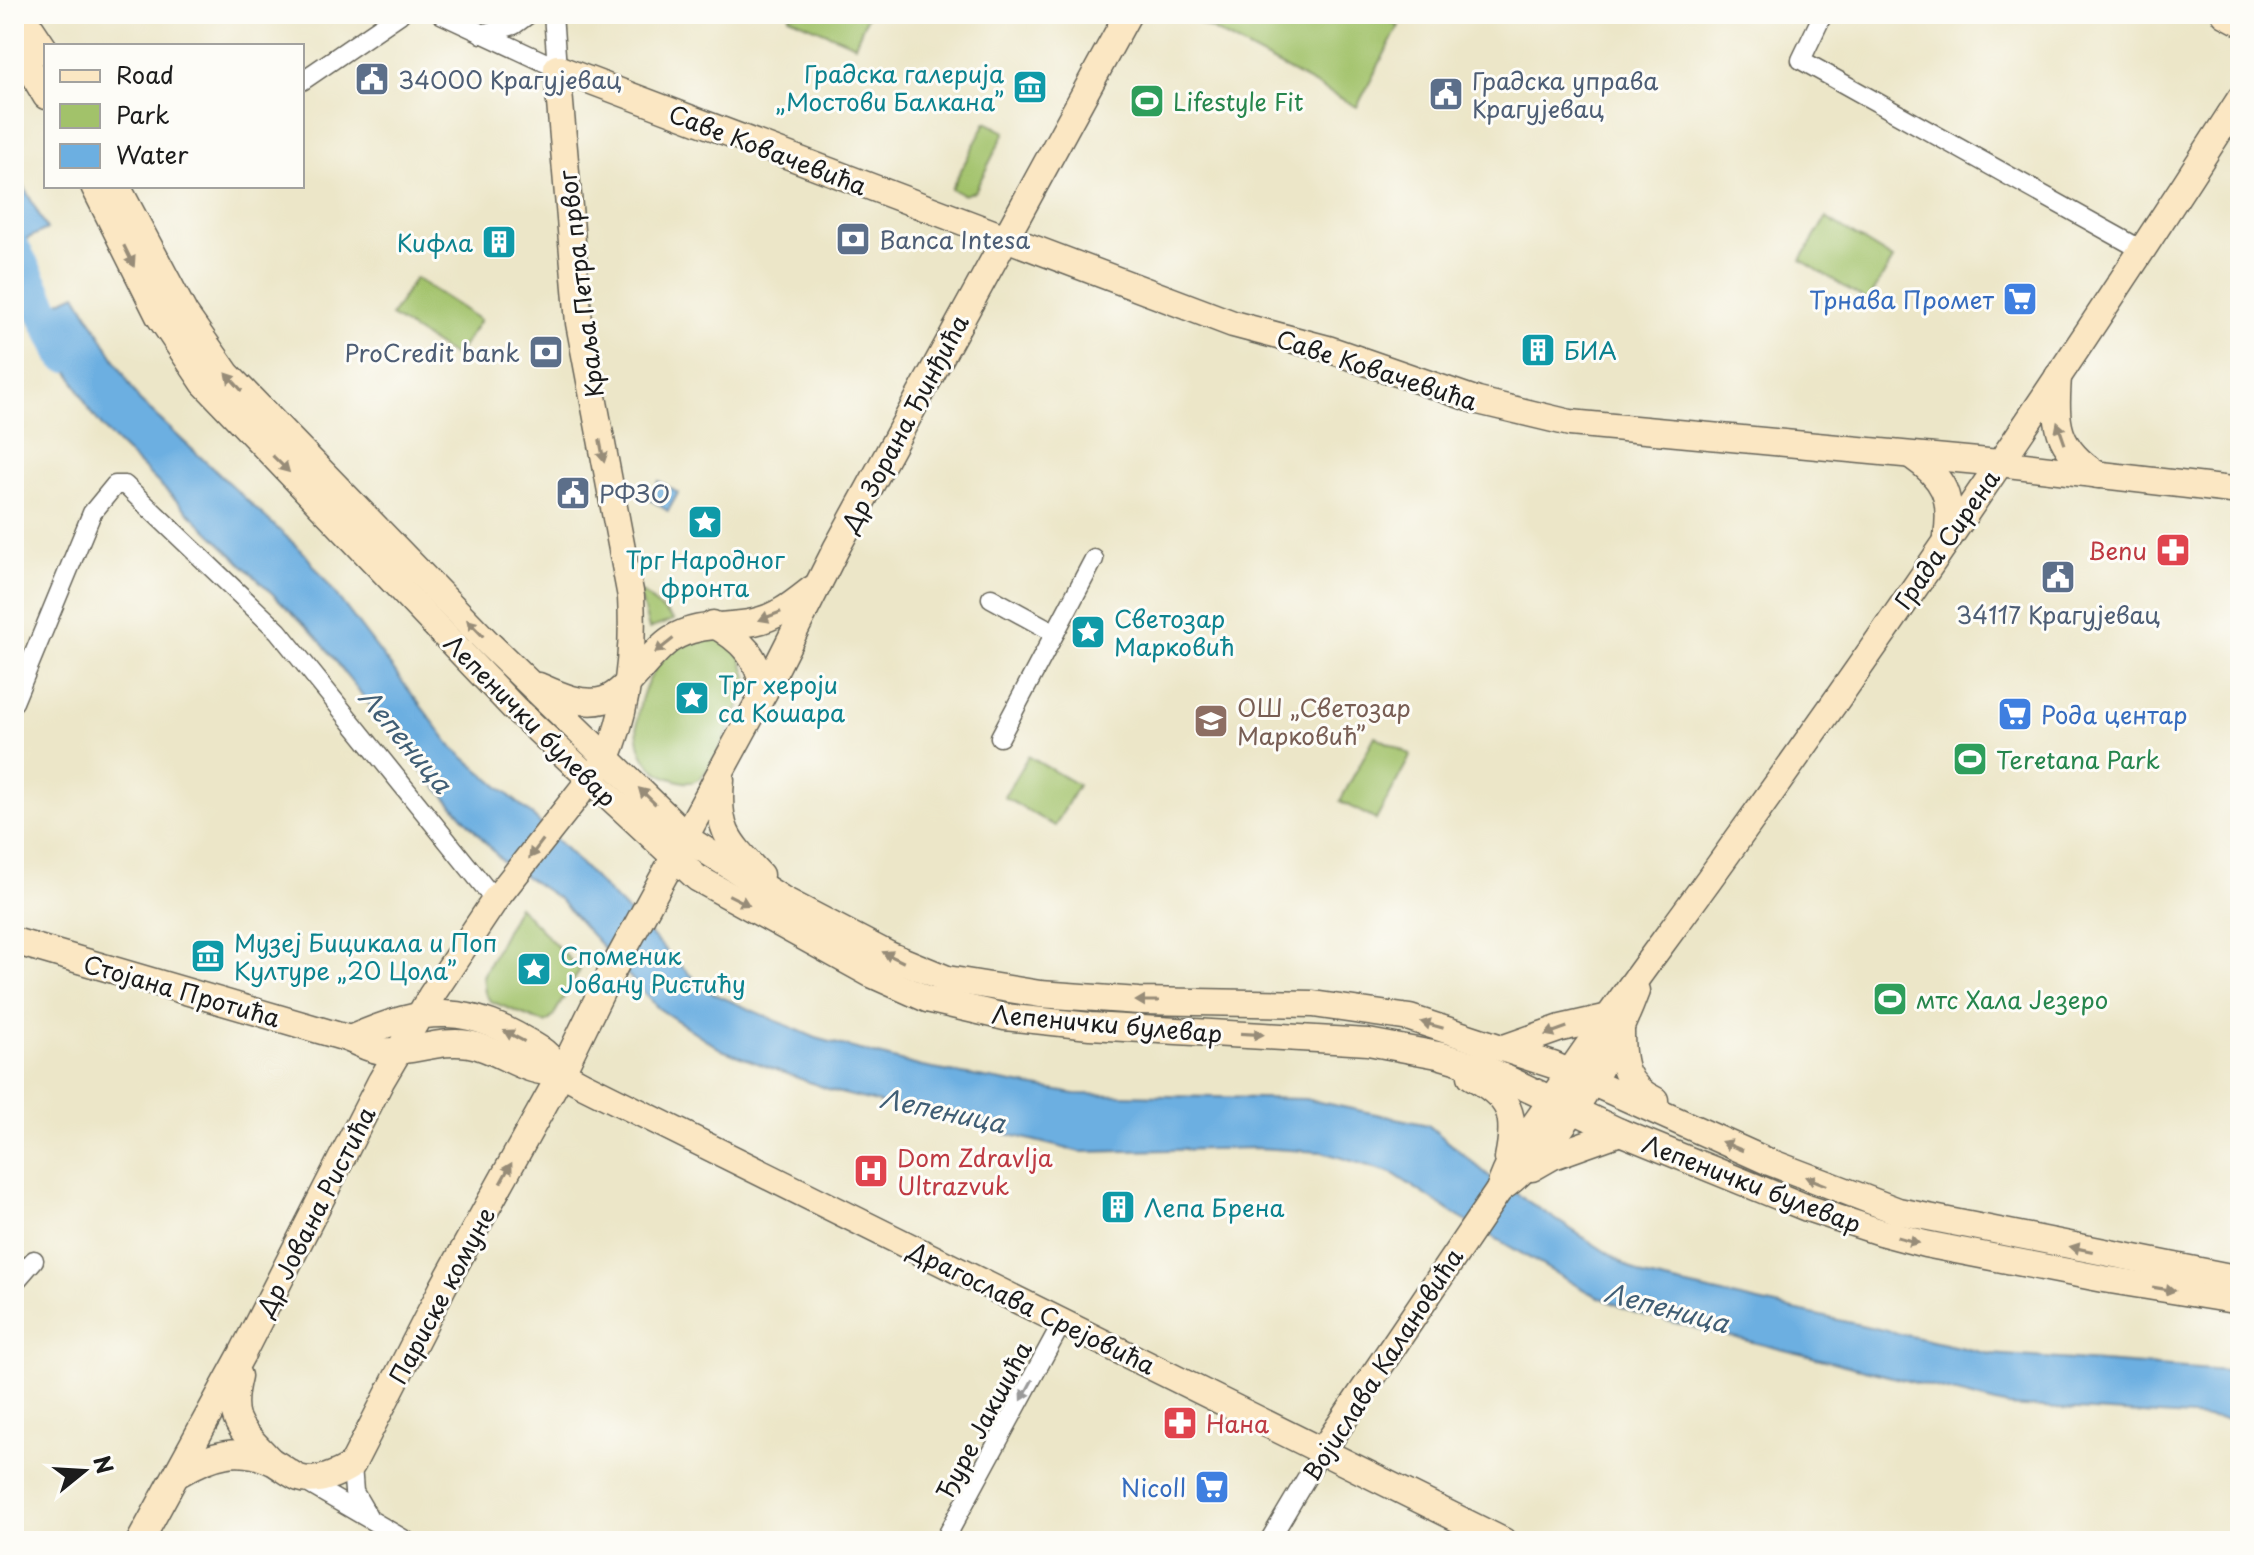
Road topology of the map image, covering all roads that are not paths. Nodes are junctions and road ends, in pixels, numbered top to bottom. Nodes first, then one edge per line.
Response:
1 (16, 14) edge
2 (400, 14) edge
3 (441, 14) edge
4 (529, 14) edge
5 (553, 14) edge
6 (1128, 14) edge
7 (1823, 14) edge
8 (2225, 14) edge
9 (2240, 22) edge
10 (482, 34) junction
11 (14, 42) edge
12 (44, 48) edge
13 (557, 68) junction
14 (304, 80) edge
15 (44, 93) edge
16 (2240, 99) edge
17 (95, 188) edge
18 (118, 188) edge
19 (1004, 239) junction
20 (2142, 250) junction
21 (2058, 375) junction
22 (1912, 456) junction
23 (1999, 463) junction
24 (2098, 475) junction
25 (2240, 491) edge
26 (1946, 540) junction
27 (1094, 559) dead end
28 (818, 584) junction
29 (991, 598) dead end
30 (713, 624) junction
31 (1055, 633) junction
32 (14, 646) edge
33 (33, 654) junction
34 (531, 683) junction
35 (625, 684) junction
36 (764, 692) junction
37 (14, 702) edge
38 (1000, 737) dead end
39 (607, 758) junction
40 (722, 769) junction
41 (590, 782) junction
42 (686, 835) junction
43 (673, 859) junction
44 (500, 895) junction
45 (782, 899) junction
46 (14, 941) edge
47 (452, 964) junction
48 (604, 986) joint
49 (457, 1012) junction
50 (420, 1016) junction
51 (1613, 1024) junction
52 (350, 1039) junction
53 (479, 1046) junction
54 (1507, 1047) junction
55 (400, 1049) junction
56 (1438, 1055) junction
57 (562, 1072) junction
58 (1580, 1077) junction
59 (1561, 1105) junction
60 (1696, 1131) junction
61 (1620, 1132) junction
62 (1515, 1168) junction
63 (34, 1260) dead end
64 (2240, 1279) edge
65 (14, 1283) edge
66 (2240, 1301) edge
67 (1063, 1321) junction
68 (242, 1354) junction
69 (1323, 1450) junction
70 (272, 1462) junction
71 (352, 1465) junction
72 (301, 1479) junction
73 (175, 1480) junction
74 (373, 1521) junction
75 (140, 1541) edge
76 (407, 1541) edge
77 (944, 1541) edge
78 (1269, 1541) edge
79 (1503, 1541) edge

1 - 12 main road
2 - 14 street
3 - 10 street
4 - 10 street
5 - 13 street
6 - 19 main road, Др Зорана Ђинђића
7 - 20 street
8 - 9 main road
10 - 13 street
11 - 15 main road
13 - 19 main road, Саве Ковачевића
13 -> 35 main road, Краља Петра првог
16 - 20 main road, Града Сирена
17 -> 41 main road, Лепенички булевар
34 -> 18 main road, Лепенички булевар
19 - 22 main road, Саве Ковачевића
19 - 28 main road, Др Зорана Ђинђића
20 - 21 main road, Града Сирена
21 - 23 main road, Града Сирена
24 -> 21 main road
22 - 23 main road, Саве Ковачевића
22 - 26 main road
23 - 24 main road, Саве Ковачевића
23 - 26 main road, Града Сирена
24 - 25 main road, Саве Ковачевића
26 - 51 main road, Града Сирена
27 - 31 street
28 -> 30 main road
28 - 36 main road, Др Зорана Ђинђића
29 - 31 street
30 -> 35 main road
30 - 36 main road
31 - 38 street
32 - 33 street
33 - 37 street
33 - 44 street
34 - 35 main road
34 - 39 main road, Лепенички булевар
35 - 39 main road
36 - 40 main road, Др Зорана Ђинђића
39 - 41 main road
42 -> 39 main road, Лепенички булевар
40 - 42 main road, Др Зорана Ђинђића
40 - 45 main road
41 - 43 main road, Лепенички булевар
41 -> 44 main road, Др Јована Ристића
42 - 43 main road, Др Зорана Ђинђића
42 - 45 main road, Лепенички булевар
43 - 48 main road, Др Зорана Ђинђића
43 -> 56 main road, Лепенички булевар
44 - 47 main road, Др Јована Ристића
54 -> 45 main road, Лепенички булевар
46 - 52 main road, Стојана Протића
47 - 49 main road
47 - 50 main road, Др Јована Ристића
48 - 57 main road, Париске комуне
49 - 50 main road, Драгослава Срејовића
49 - 53 main road
57 -> 49 main road, Драгослава Срејовића
50 - 52 main road, Драгослава Срејовића
50 - 55 main road, Др Јована Ристића
51 -> 54 main road
51 - 58 main road, Града Сирена
51 - 60 main road
52 - 55 main road, Драгослава Срејовића
53 - 55 main road, Драгослава Срејовића
53 - 57 main road, Драгослава Срејовића
54 - 58 main road, Лепенички булевар
55 - 68 main road, Др Јована Ристића
56 - 59 main road, Лепенички булевар
56 - 62 main road
57 - 67 main road, Драгослава Срејовића
71 -> 57 main road, Париске комуне
58 - 59 main road, Града Сирена
58 - 60 main road, Лепенички булевар
59 - 61 main road, Лепенички булевар
59 - 62 main road, Војислава Калановића
64 -> 60 main road, Лепенички булевар
61 - 62 main road
61 -> 66 main road, Лепенички булевар
62 - 69 main road, Војислава Калановића
63 - 65 street
67 - 69 main road, Драгослава Срејовића
67 -> 77 street, Ђуре Јакшића
68 - 70 main road
68 - 73 main road, Др Јована Ристића
69 - 78 street, Војислава Калановића
69 - 79 main road, Драгослава Срејовића
70 - 72 main road
70 - 73 main road
71 - 72 main road
71 - 74 street
72 - 74 street
73 - 75 main road, Др Јована Ристића
74 - 76 street

